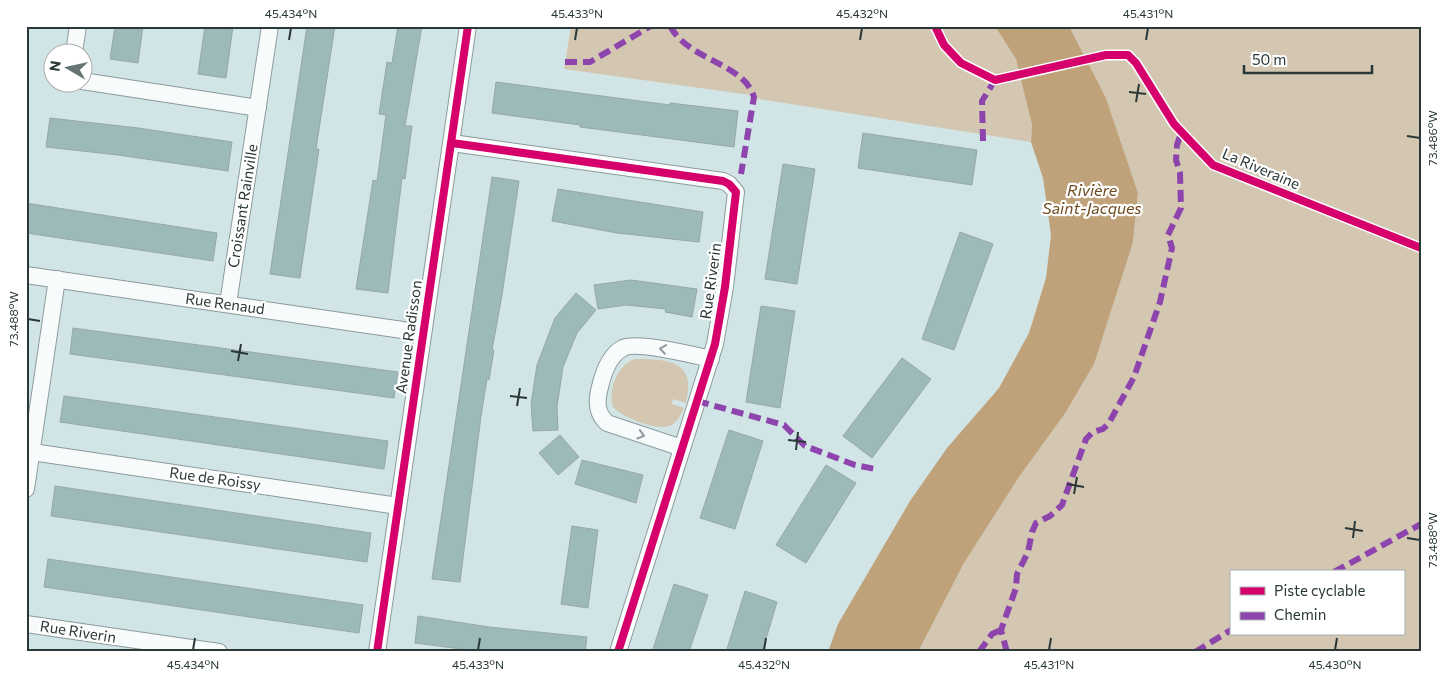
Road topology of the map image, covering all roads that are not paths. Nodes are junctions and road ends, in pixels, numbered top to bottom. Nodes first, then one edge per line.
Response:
1 (78, 26) edge
2 (270, 26) edge
3 (468, 26) edge
4 (76, 42) edge
5 (92, 83) edge
6 (258, 108) junction
7 (452, 143) junction
8 (26, 274) edge
9 (57, 279) junction
10 (228, 304) junction
11 (423, 333) junction
12 (710, 359) junction
13 (682, 448) junction
14 (32, 452) junction
15 (26, 489) edge
16 (398, 506) junction
17 (26, 624) edge
18 (219, 652) edge
19 (377, 652) edge
20 (618, 652) edge

1 - 4 street
2 - 6 street, Croissant Rainville
3 - 7 street, Avenue Radisson
5 - 6 street
6 - 10 street, Croissant Rainville
7 - 11 street, Avenue Radisson
7 - 12 street, Rue Riverin
8 - 9 street, Rue Renaud
9 - 10 street, Rue Renaud
9 - 14 street
10 - 11 street, Rue Renaud
11 - 16 street, Avenue Radisson
12 - 13 street, Rue Riverin
12 -> 13 street
13 - 20 street, Rue Riverin
14 - 15 street
14 - 16 street, Rue de Roissy
16 - 19 street, Avenue Radisson
17 - 18 street, Rue Riverin

